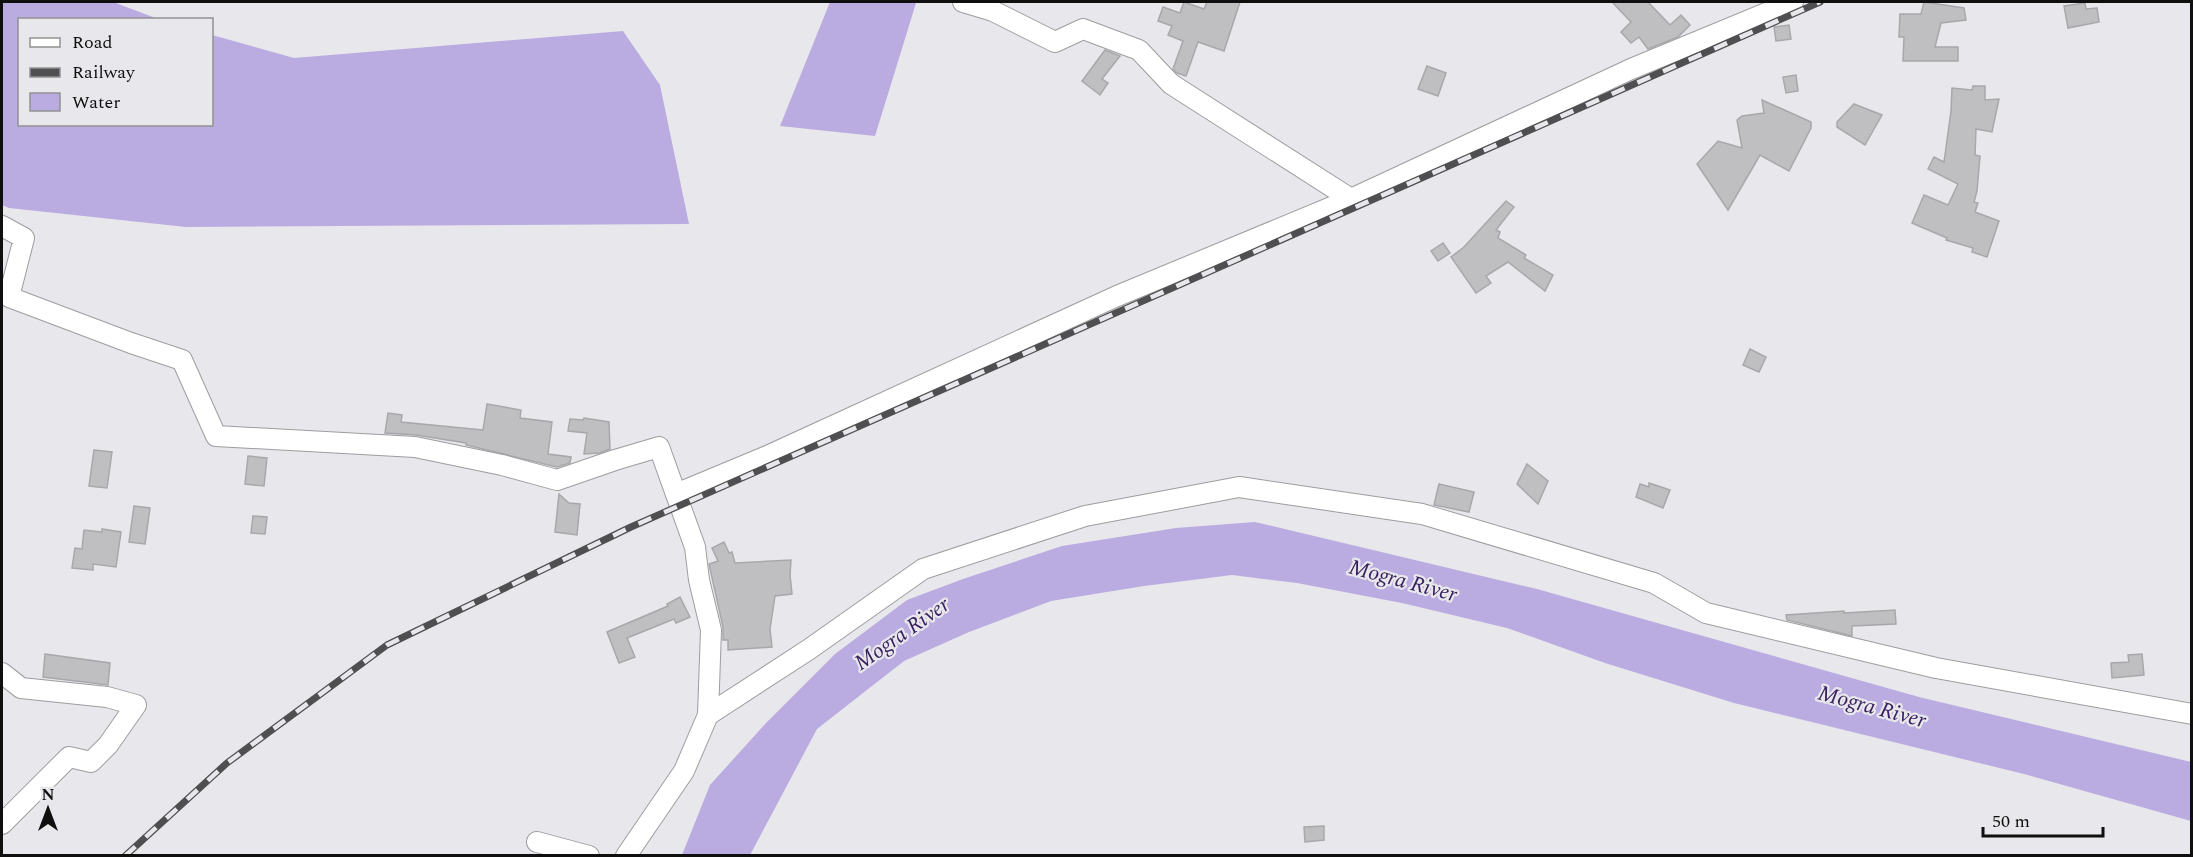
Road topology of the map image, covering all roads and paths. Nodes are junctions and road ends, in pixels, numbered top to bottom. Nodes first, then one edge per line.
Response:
1 (963, 2) edge
2 (1793, 2) edge
3 (1351, 199) junction
4 (2, 226) edge
5 (676, 494) junction
6 (2, 673) edge
7 (2192, 714) edge
8 (708, 715) junction
9 (2, 824) edge
10 (537, 842) dead end
11 (589, 855) edge
12 (626, 855) edge

1 - 3 street
2 - 3 street
3 - 5 street
4 - 5 street
5 - 8 street
6 - 9 street
7 - 8 street
8 - 12 street
10 - 11 street

